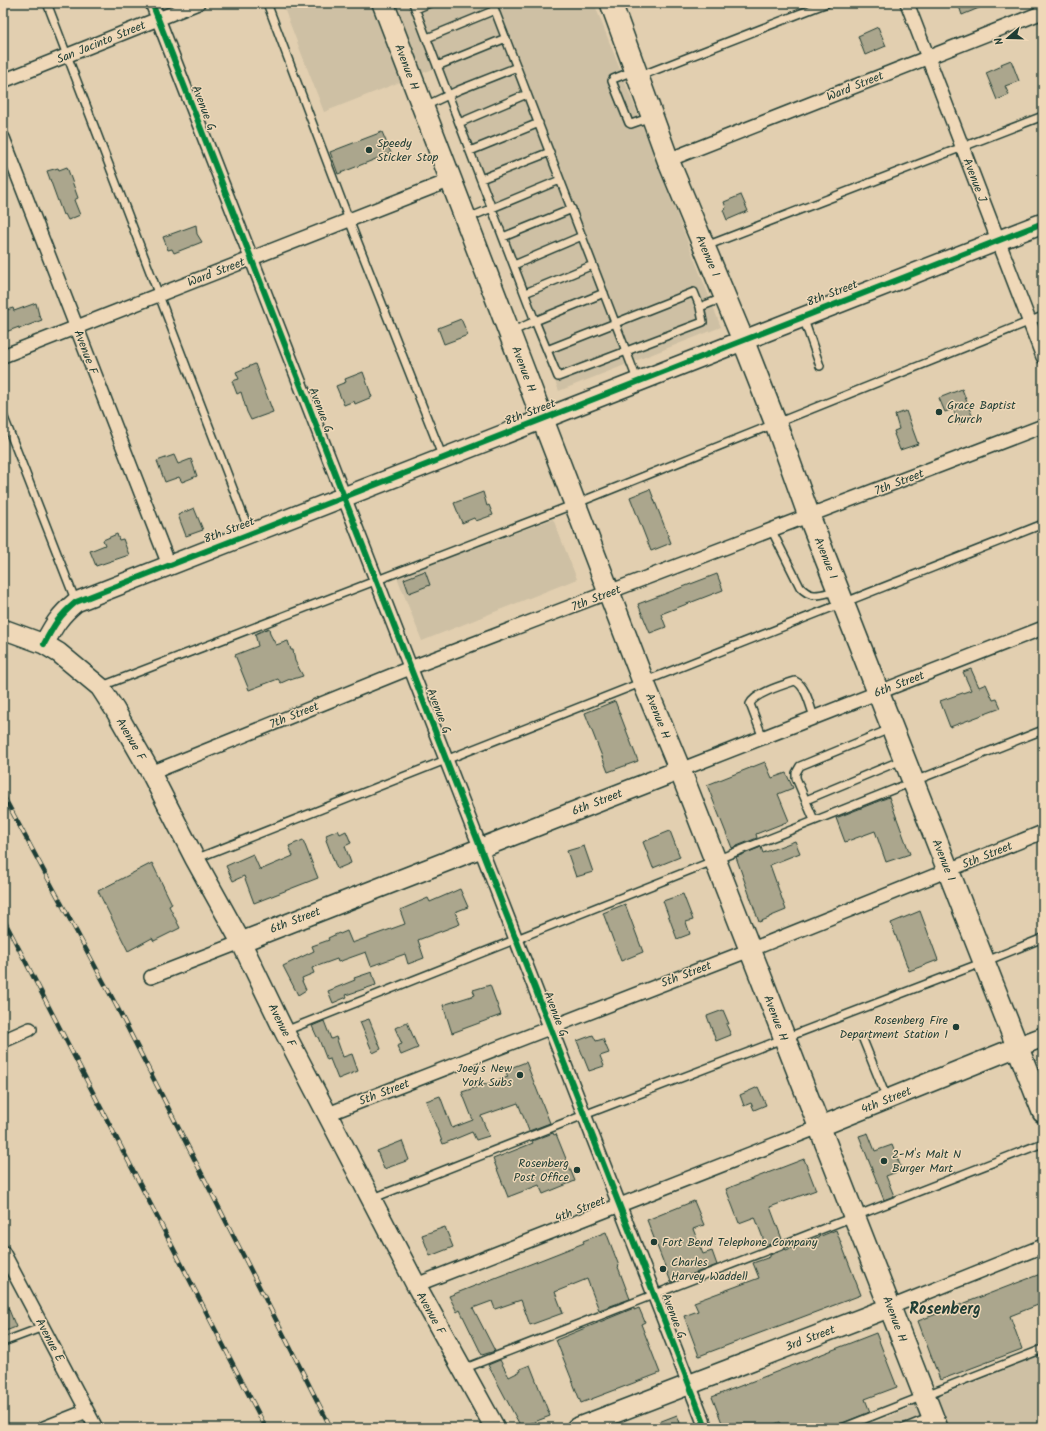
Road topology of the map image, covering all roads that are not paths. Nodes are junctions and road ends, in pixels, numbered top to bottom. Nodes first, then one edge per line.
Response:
1 (47, 3) edge
2 (152, 3) edge
3 (198, 3) edge
4 (266, 3) edge
5 (383, 3) edge
6 (430, 3) edge
7 (611, 3) edge
8 (827, 3) edge
9 (907, 3) edge
10 (414, 6) edge
11 (493, 6) edge
12 (1043, 12) edge
13 (158, 19) junction
14 (427, 38) junction
15 (506, 38) junction
16 (67, 55) junction
17 (928, 57) junction
18 (437, 66) junction
19 (517, 67) junction
20 (636, 74) junction
21 (3, 81) edge
22 (527, 94) junction
23 (449, 96) junction
24 (423, 107) junction
25 (1043, 116) edge
26 (459, 123) junction
27 (539, 123) junction
28 (3, 138) edge
29 (962, 147) junction
30 (470, 151) junction
31 (550, 152) junction
32 (668, 160) junction
33 (481, 179) junction
34 (451, 180) junction
35 (560, 180) junction
36 (492, 208) junction
37 (572, 209) junction
38 (466, 219) junction
39 (350, 220) junction
40 (1043, 223) edge
41 (582, 236) junction
42 (503, 237) junction
43 (998, 240) junction
44 (704, 247) junction
45 (251, 258) junction
46 (514, 265) junction
47 (593, 265) junction
48 (525, 293) junction
49 (604, 293) junction
50 (159, 294) junction
51 (725, 297) junction
52 (700, 307) junction
53 (1043, 316) edge
54 (803, 317) junction
55 (535, 321) junction
56 (615, 322) junction
57 (1029, 322) junction
58 (76, 327) junction
59 (509, 332) junction
60 (743, 340) junction
61 (547, 350) junction
62 (626, 351) junction
63 (3, 356) edge
64 (1043, 357) edge
65 (820, 366) dead end
66 (638, 382) junction
67 (3, 415) edge
68 (543, 419) junction
69 (776, 424) junction
70 (1043, 426) edge
71 (443, 458) junction
72 (344, 497) junction
73 (575, 504) junction
74 (809, 516) junction
75 (1043, 524) edge
76 (772, 530) junction
77 (250, 533) junction
78 (169, 565) junction
79 (376, 580) junction
80 (610, 593) junction
81 (841, 597) junction
82 (76, 602) junction
83 (1043, 628) edge
84 (3, 629) edge
85 (44, 644) junction
86 (410, 668) junction
87 (643, 681) junction
88 (100, 687) junction
89 (879, 692) junction
90 (814, 717) junction
91 (892, 728) junction
92 (1043, 730) edge
93 (763, 738) junction
94 (904, 759) junction
95 (446, 760) junction
96 (680, 770) junction
97 (151, 773) junction
98 (913, 782) junction
99 (806, 800) junction
100 (814, 820) junction
101 (1043, 832) edge
102 (480, 848) junction
103 (195, 859) junction
104 (714, 860) junction
105 (949, 870) junction
106 (1043, 938) edge
107 (516, 940) junction
108 (241, 942) junction
109 (750, 950) junction
110 (984, 962) junction
111 (151, 977) dead end
112 (550, 1028) junction
113 (30, 1029) dead end
114 (284, 1031) junction
115 (862, 1037) dead end
116 (1043, 1037) edge
117 (784, 1038) junction
118 (3, 1040) edge
119 (1017, 1047) junction
120 (887, 1100) junction
121 (1043, 1112) edge
122 (328, 1114) junction
123 (584, 1115) junction
124 (819, 1127) junction
125 (1043, 1142) edge
126 (371, 1199) junction
127 (619, 1206) junction
128 (855, 1216) junction
129 (1043, 1246) edge
130 (3, 1252) edge
131 (416, 1285) junction
132 (654, 1296) junction
133 (890, 1307) junction
134 (43, 1327) junction
135 (3, 1342) edge
136 (1043, 1349) edge
137 (463, 1370) junction
138 (688, 1384) junction
139 (924, 1396) junction
140 (87, 1411) junction
141 (935, 1422) edge
142 (44, 1428) edge
143 (96, 1428) edge
144 (495, 1428) edge
145 (576, 1428) edge
146 (706, 1428) edge
147 (842, 1428) edge
148 (904, 1428) edge

1 - 16 lane
2 - 13 street, Avenue G
3 - 13 street, San Jacinto Street
4 - 39 lane
5 - 24 main road, Avenue H
6 - 10 lane
7 - 20 main road, Avenue I
8 - 20 lane
9 - 17 street, Avenue J
10 - 14 lane
11 - 14 lane
11 - 15 lane
12 - 17 street, Ward Street
13 - 16 street, San Jacinto Street
13 - 45 street, Avenue G
14 - 18 lane
15 - 18 lane
15 - 19 lane
16 - 21 street, San Jacinto Street
16 - 50 lane
17 - 29 street, Avenue J
17 - 32 street, Ward Street
18 - 23 lane
19 - 22 lane
19 - 23 lane
20 - 32 main road, Avenue I
22 - 26 lane
22 - 27 lane
23 - 24 lane
23 - 26 lane
24 - 34 main road, Avenue H
25 - 29 lane
26 - 30 lane
27 - 30 lane
27 - 31 lane
28 - 58 street, Avenue F
29 - 43 street, Avenue J
29 - 44 lane
30 - 33 lane
31 - 33 lane
31 - 35 lane
32 - 44 main road, Avenue I
33 - 36 lane
34 - 38 main road, Avenue H
34 - 39 street, Ward Street
35 - 36 lane
35 - 37 lane
36 - 38 lane
36 - 42 lane
37 - 41 lane
37 - 42 lane
38 - 59 main road, Avenue H
39 - 45 street, Ward Street
39 - 71 lane
40 - 43 street, 8th Street
41 - 46 lane
41 - 47 lane
42 - 46 lane
43 - 54 street, 8th Street
43 - 57 street, Avenue J
44 - 51 main road, Avenue I
45 - 50 street, Ward Street
45 - 72 street, Avenue G
46 - 48 lane
47 - 48 lane
47 - 49 lane
48 - 55 lane
49 - 55 lane
49 - 56 lane
50 - 58 street, Ward Street
50 - 77 lane
51 - 52 lane
51 - 60 main road, Avenue I
52 - 56 lane
52 - 62 lane
53 - 57 lane
54 - 60 street, 8th Street
54 - 65 lane
55 - 59 lane
55 - 61 lane
56 - 61 lane
56 - 62 lane
57 - 64 street, Avenue J
57 - 69 lane
58 - 63 street, Ward Street
58 - 78 street, Avenue F
59 - 68 main road, Avenue H
60 - 66 street, 8th Street
60 - 69 main road, Avenue I
61 - 62 lane
62 - 66 lane
66 - 68 street, 8th Street
67 - 82 lane
68 - 71 street, 8th Street
68 - 73 main road, Avenue H
69 - 73 lane
69 - 74 main road, Avenue I
70 - 74 street, 7th Street
71 - 72 street, 8th Street
72 - 77 street, 8th Street
72 - 79 street, Avenue G
73 - 79 lane
73 - 80 main road, Avenue H
74 - 76 street, 7th Street
74 - 81 main road, Avenue I
75 - 81 lane
76 - 80 street, 7th Street
76 - 81 lane
77 - 78 street, 8th Street
78 - 82 street, 8th Street
79 - 86 street, Avenue G
79 - 88 lane
80 - 86 street, 7th Street
80 - 87 main road, Avenue H
81 - 87 lane
81 - 89 main road, Avenue I
82 - 85 street, 8th Street
83 - 89 street, 6th Street
84 - 85 street, Avenue F
85 - 88 street, Avenue F
86 - 95 street, Avenue G
86 - 97 street, 7th Street
87 - 95 lane
87 - 96 main road, Avenue H
88 - 97 street, Avenue F
89 - 90 street, 6th Street
89 - 91 main road, Avenue I
90 - 93 street, 6th Street
90 - 93 lane
91 - 94 main road, Avenue I
91 - 99 lane
92 - 98 lane
93 - 96 street, 6th Street
94 - 98 main road, Avenue I
94 - 99 lane
95 - 102 street, Avenue G
95 - 103 lane
96 - 102 street, 6th Street
96 - 104 main road, Avenue H
97 - 103 street, Avenue F
98 - 100 lane
98 - 105 main road, Avenue I
99 - 100 lane
100 - 104 lane
101 - 105 street, 5th Street
102 - 107 street, Avenue G
102 - 108 street, 6th Street
103 - 108 street, Avenue F
104 - 107 lane
104 - 109 main road, Avenue H
105 - 109 street, 5th Street
105 - 110 main road, Avenue I
106 - 110 lane
107 - 112 street, Avenue G
107 - 114 lane
108 - 111 street, 6th Street
108 - 114 street, Avenue F
109 - 112 street, 5th Street
109 - 117 main road, Avenue H
110 - 117 lane
110 - 119 main road, Avenue I
112 - 122 street, 5th Street
112 - 123 street, Avenue G
113 - 118 street
114 - 122 street, Avenue F
115 - 120 lane
116 - 119 street, 4th Street
117 - 123 lane
117 - 124 main road, Avenue H
119 - 120 street, 4th Street
119 - 121 main road, Avenue I
120 - 124 street, 4th Street
122 - 126 street, Avenue F
123 - 126 lane
123 - 127 street, Avenue G
124 - 127 street, 4th Street
124 - 128 main road, Avenue H
125 - 128 lane
126 - 131 street, Avenue F
127 - 131 street, 4th Street
127 - 132 street, Avenue G
128 - 132 lane
128 - 133 main road, Avenue H
129 - 133 street, 3rd Street
130 - 134 street, Avenue E
131 - 137 street, Avenue F
132 - 137 lane
132 - 138 street, Avenue G
133 - 138 street, 3rd Street
133 - 139 main road, Avenue H
134 - 135 lane
134 - 140 street, Avenue E
136 - 139 lane
137 - 144 street, Avenue F
138 - 145 street, 3rd Street
138 - 146 street, Avenue G
139 - 141 main road, Avenue H
139 - 147 lane
140 - 142 street
140 - 143 street, Avenue E
141 - 148 lane

